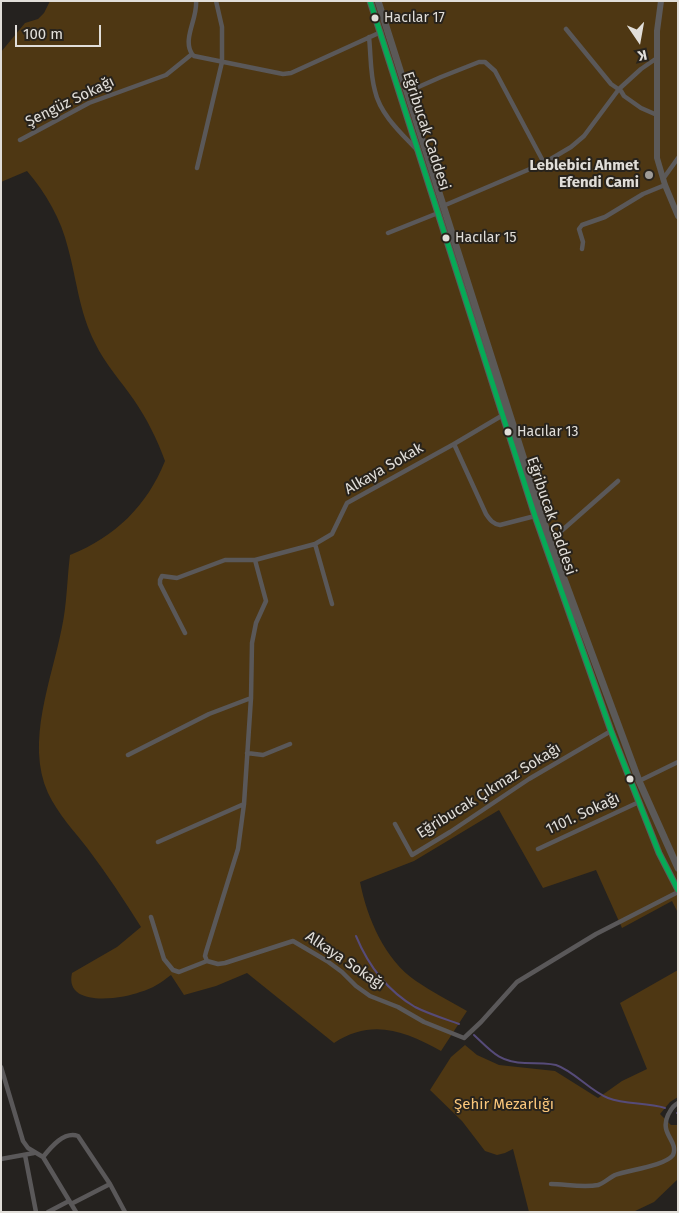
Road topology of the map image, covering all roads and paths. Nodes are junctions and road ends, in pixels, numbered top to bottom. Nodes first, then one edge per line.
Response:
1 (196, 1) edge
2 (216, 1) edge
3 (370, 1) edge
4 (378, 1) edge
5 (661, 1) edge
6 (566, 29) dead end
7 (381, 32) junction
8 (369, 37) junction
9 (192, 54) junction
10 (657, 58) junction
11 (222, 62) junction
12 (619, 89) junction
13 (407, 92) junction
14 (657, 115) junction
15 (20, 140) dead end
16 (418, 151) junction
17 (678, 158) edge
18 (544, 162) junction
19 (197, 168) dead end
20 (664, 182) junction
21 (443, 206) junction
22 (438, 213) junction
23 (678, 216) edge
24 (388, 233) dead end
25 (582, 249) dead end
26 (503, 415) junction
27 (454, 444) junction
28 (618, 482) dead end
29 (535, 516) junction
30 (550, 541) junction
31 (315, 544) junction
32 (256, 560) junction
33 (332, 604) dead end
34 (185, 633) dead end
35 (251, 698) junction
36 (611, 731) junction
37 (290, 744) dead end
38 (247, 753) junction
39 (128, 755) dead end
40 (678, 762) edge
41 (639, 781) junction
42 (639, 802) junction
43 (244, 804) junction
44 (395, 824) dead end
45 (158, 842) dead end
46 (538, 849) dead end
47 (678, 868) edge
48 (678, 891) edge
49 (151, 917) dead end
50 (208, 961) junction
51 (1, 1067) edge
52 (678, 1103) edge
53 (34, 1153) junction
54 (25, 1154) junction
55 (43, 1157) junction
56 (1, 1159) edge
57 (110, 1184) junction
58 (551, 1184) dead end
59 (70, 1203) junction
60 (36, 1212) edge
61 (48, 1212) edge
62 (76, 1212) edge
63 (125, 1212) edge

1 - 9 street
2 - 11 street
3 - 7 main road, Eğribucak Caddesi
4 - 13 main road, Eğribucak Caddesi
5 - 10 street
6 - 12 street
7 - 8 street
7 - 16 main road, Eğribucak Caddesi
8 - 11 street
8 - 16 street
9 - 11 street
9 - 15 street, Şengüz Sokağı
10 - 12 street
10 - 14 street
11 - 19 street
12 - 14 street
12 - 18 street
13 - 18 street
13 - 21 main road, Eğribucak Caddesi
14 - 20 street
16 - 22 main road, Eğribucak Caddesi
17 - 20 street
18 - 21 street
20 - 23 street
20 - 25 street
21 - 30 main road, Eğribucak Caddesi
22 - 24 street
22 - 26 main road, Eğribucak Caddesi
26 - 27 street, Alkaya Sokak
26 - 29 main road, Eğribucak Caddesi
27 - 29 street
27 - 31 street, Alkaya Sokak
28 - 30 street
29 - 36 main road, Eğribucak Caddesi
30 - 41 main road, Eğribucak Caddesi
31 - 32 street, Alkaya Sokak
31 - 33 street
32 - 34 street, Alkaya Sokak
32 - 35 street
35 - 38 street
35 - 39 street
36 - 42 main road, Eğribucak Caddesi
36 - 44 street, Eğribucak Çıkmaz Sokağı
37 - 38 street
38 - 43 street
40 - 41 street
41 - 47 main road, Eğribucak Caddesi
42 - 46 street, 1101. Sokağı
42 - 48 main road, Eğribucak Caddesi
43 - 45 street
43 - 50 street
48 - 50 street, Alkaya Sokağı
49 - 50 street
51 - 53 street
52 - 58 street
53 - 54 street
53 - 55 street
54 - 56 street
54 - 60 street
55 - 57 street
55 - 59 street
57 - 59 street
57 - 63 street
59 - 61 street
59 - 62 street

